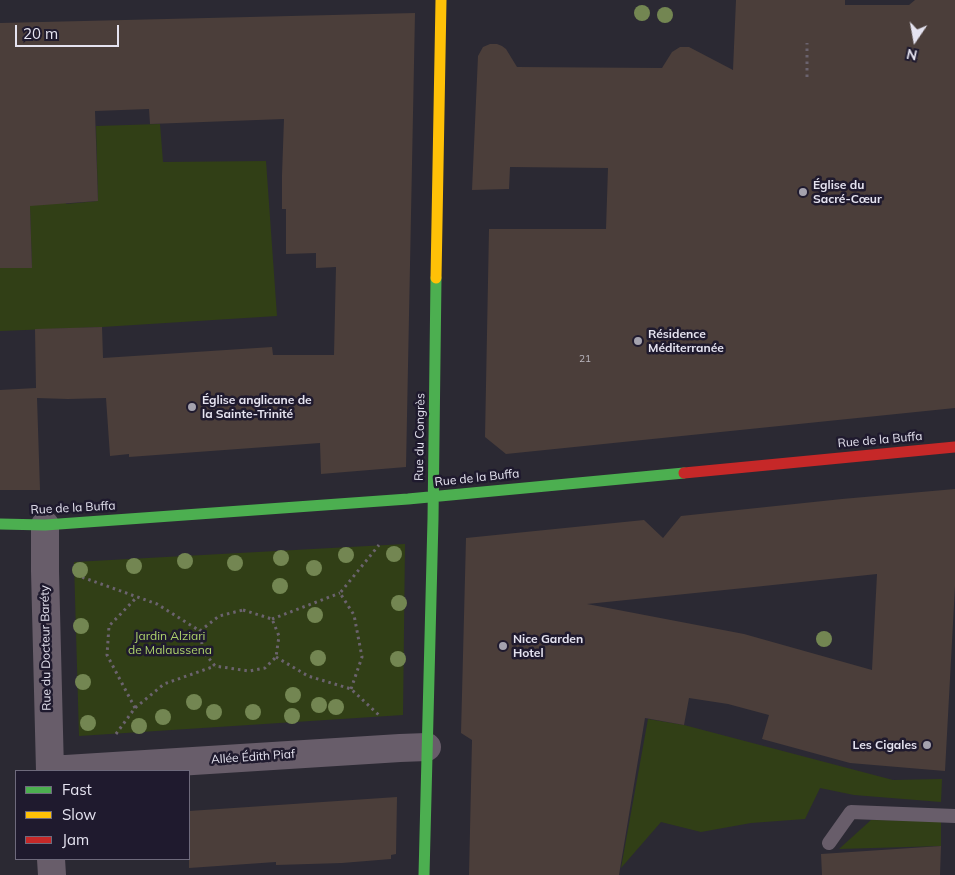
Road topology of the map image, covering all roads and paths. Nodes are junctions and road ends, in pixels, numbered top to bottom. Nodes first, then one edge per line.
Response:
1 (441, 0) edge
2 (807, 43) dead end
3 (807, 76) dead end
4 (955, 447) edge
5 (433, 496) junction
6 (0, 524) edge
7 (45, 525) junction
8 (378, 545) dead end
9 (44, 571) junction
10 (340, 593) junction
11 (137, 597) junction
12 (272, 619) junction
13 (200, 631) junction
14 (276, 657) junction
15 (215, 666) junction
16 (351, 689) junction
17 (136, 708) junction
18 (116, 734) dead end
19 (427, 747) junction
20 (400, 748) junction
21 (50, 770) edge
22 (65, 770) edge
23 (955, 816) edge
24 (829, 843) dead end
25 (51, 860) edge
26 (52, 875) edge
27 (424, 875) edge

1 - 5 street, Rue du Congrès
2 - 3 path
4 - 5 street, Rue de la Buffa
5 - 7 street, Rue de la Buffa
5 - 19 street, Rue du Congrès
6 - 7 street, Rue de la Buffa
7 - 9 street, Rue du Docteur Baréty
8 - 10 path
9 - 11 path
9 - 21 street, Rue du Docteur Baréty
10 - 12 path
10 - 16 path
11 - 13 path
11 - 17 path
12 - 13 path
12 - 14 path
13 - 15 path
14 - 15 path
14 - 16 path
15 - 17 path
16 - 20 path
17 - 18 path
19 - 20 street, Allée Édith Piaf
19 - 27 street, Rue du Congrès
20 - 22 street, Allée Édith Piaf
23 - 24 lane
25 - 26 street

